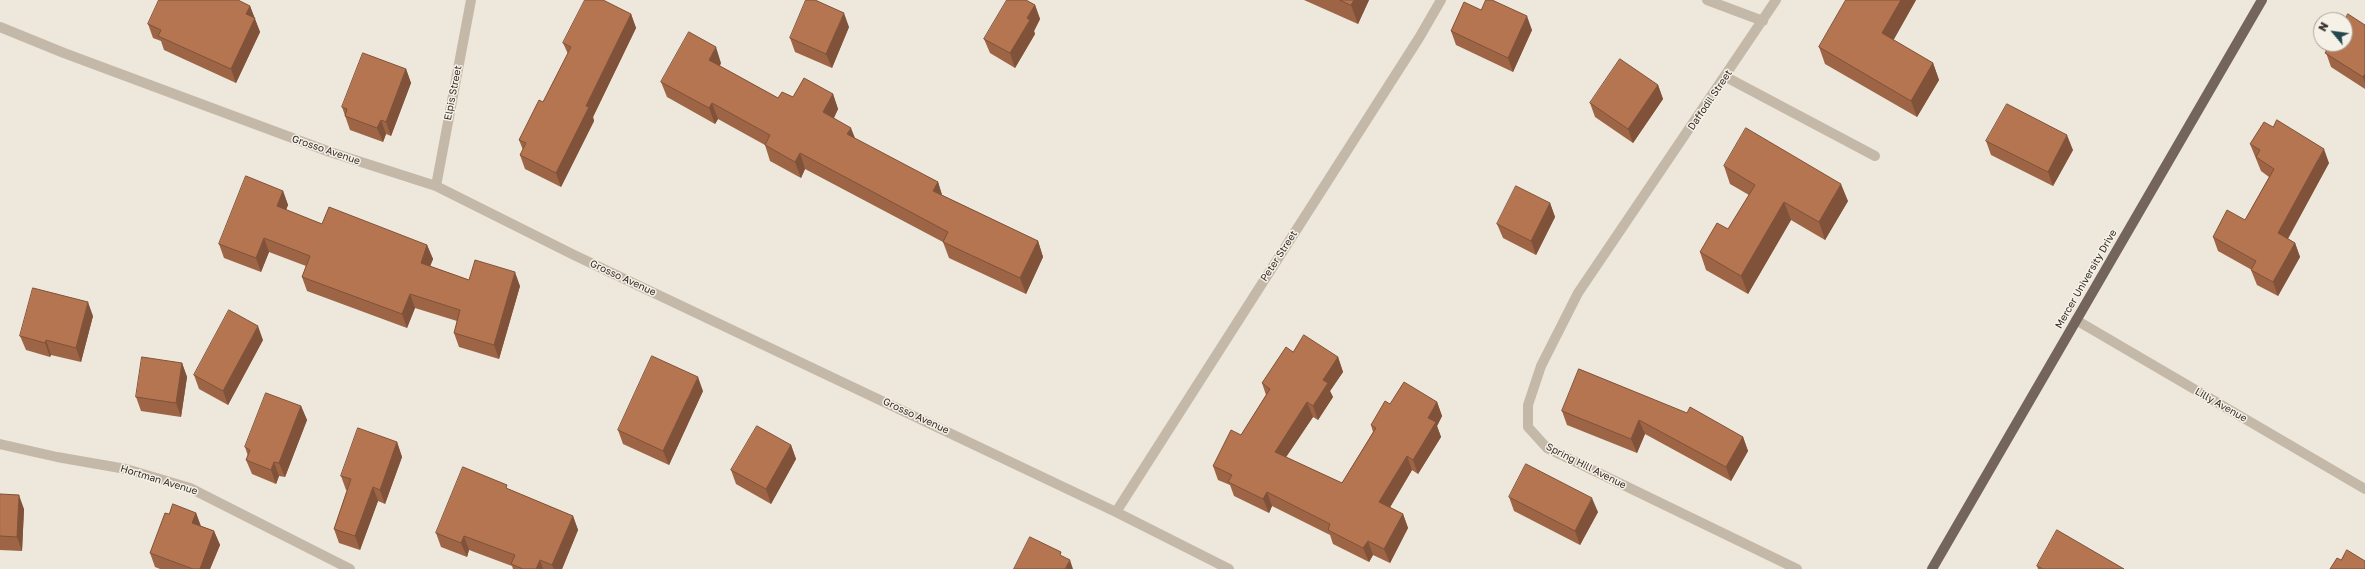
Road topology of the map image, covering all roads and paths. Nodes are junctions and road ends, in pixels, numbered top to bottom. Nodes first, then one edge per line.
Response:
1 (471, 0) edge
2 (1441, 0) edge
3 (1707, 0) edge
4 (1776, 0) edge
5 (2262, 0) edge
6 (1763, 21) junction
7 (0, 27) edge
8 (1726, 77) junction
9 (1874, 156) dead end
10 (436, 186) junction
11 (1642, 199) joint
12 (2076, 320) junction
13 (0, 444) edge
14 (2365, 489) edge
15 (1116, 512) junction
16 (350, 569) edge
17 (1229, 569) edge
18 (1797, 569) edge
19 (1932, 569) edge

1 - 10 street, Elpis Street
2 - 15 street, Peter Street
3 - 6 street
4 - 6 street, Daffodil Street
5 - 12 main road, Mercer University Drive
6 - 8 street, Daffodil Street
7 - 10 street, Grosso Avenue
8 - 9 street
8 - 11 street, Daffodil Street
10 - 15 street, Grosso Avenue
11 - 18 street, Spring Hill Avenue
12 - 14 street, Lilly Avenue
12 - 19 main road, Mercer University Drive
13 - 16 street, Hortman Avenue
15 - 17 street, Grosso Avenue

